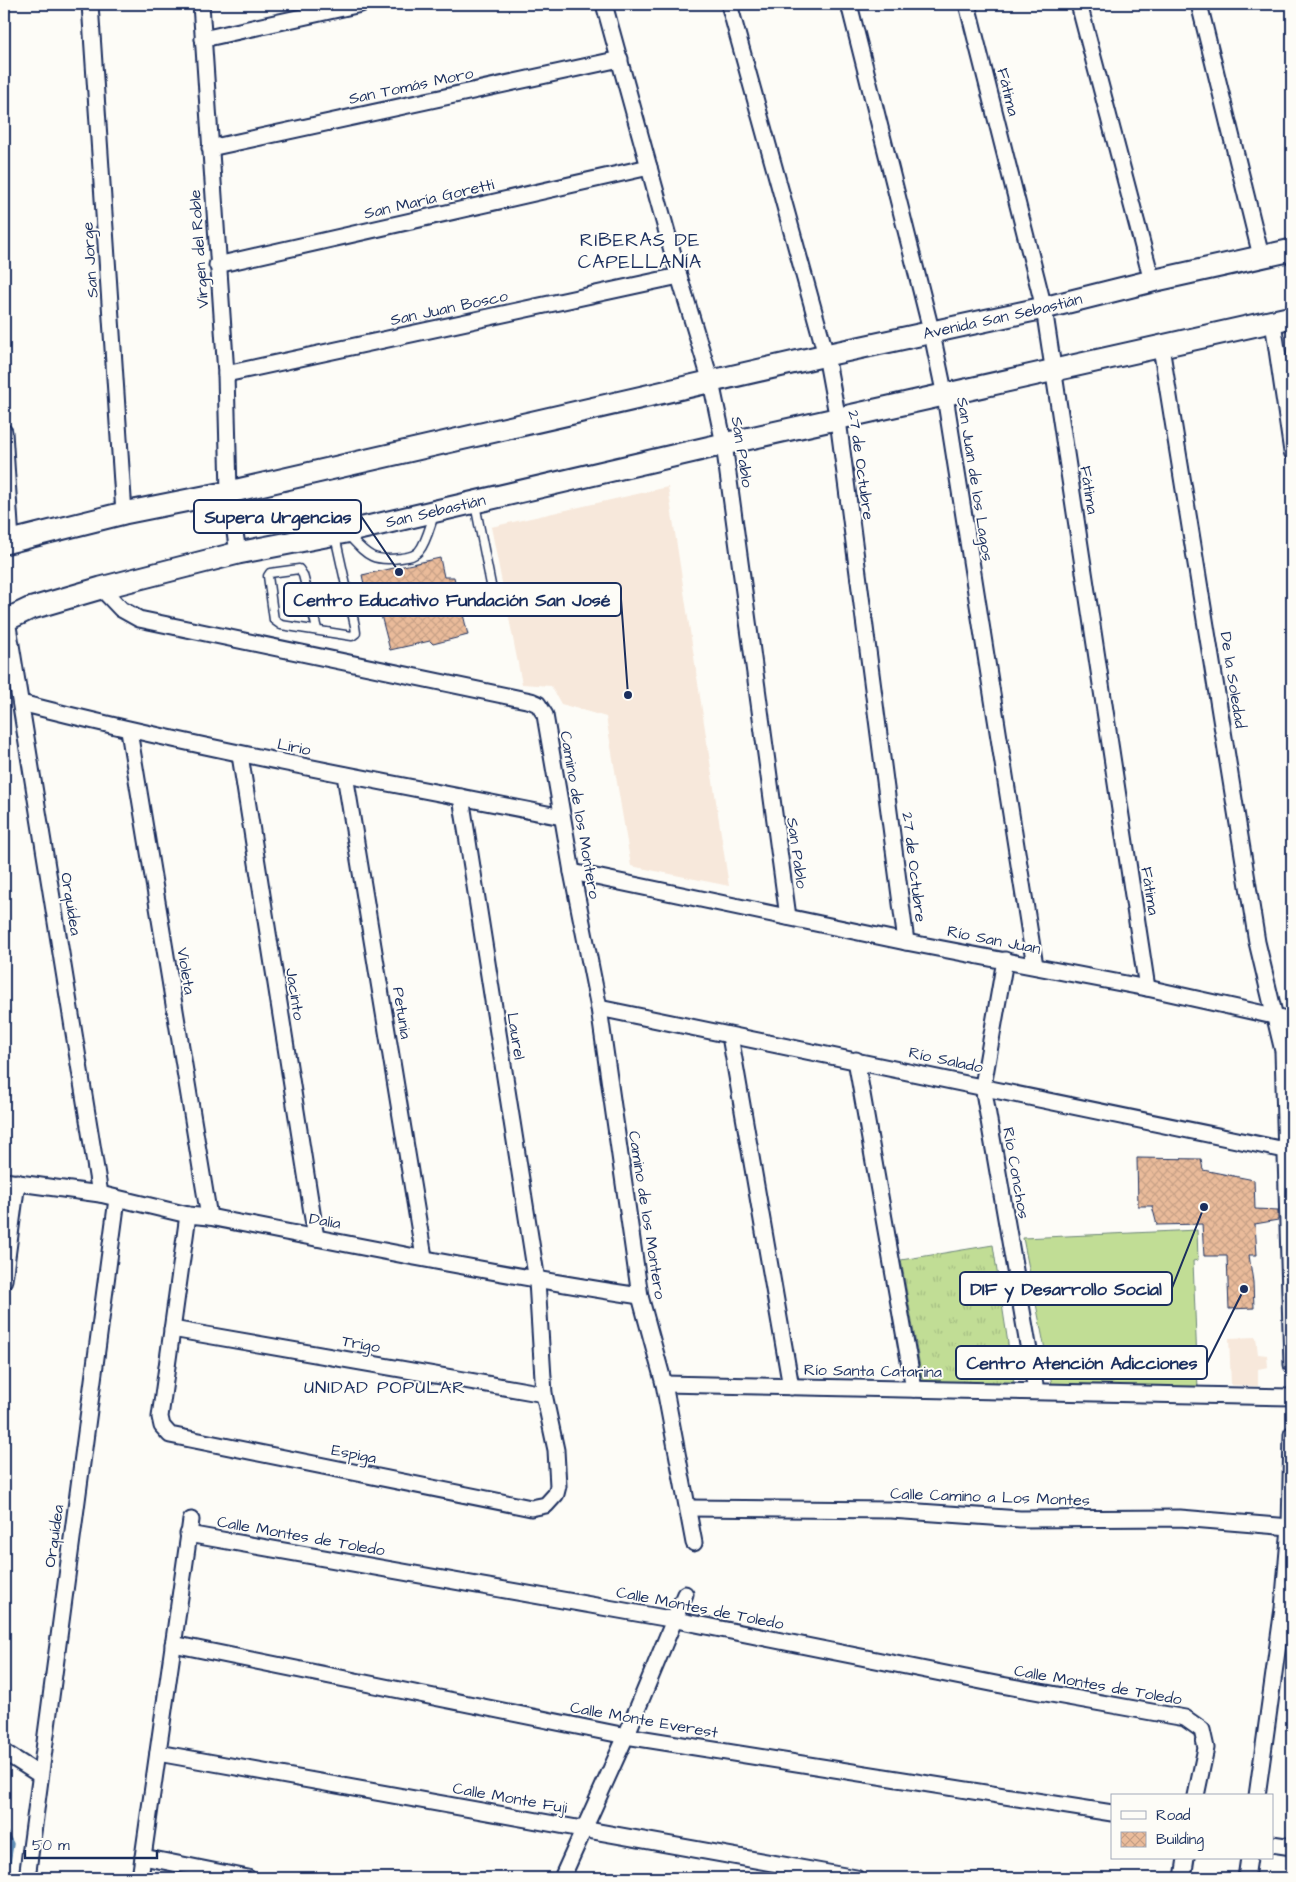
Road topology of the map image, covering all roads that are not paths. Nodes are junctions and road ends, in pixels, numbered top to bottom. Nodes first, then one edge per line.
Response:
1 (90, 4) edge
2 (201, 4) edge
3 (361, 4) edge
4 (604, 4) edge
5 (729, 4) edge
6 (849, 4) edge
7 (967, 4) edge
8 (1080, 4) edge
9 (1199, 4) edge
10 (204, 39) junction
11 (620, 59) junction
12 (210, 148) junction
13 (649, 167) junction
14 (1292, 250) edge
15 (1261, 256) junction
16 (217, 266) junction
17 (679, 276) junction
18 (1152, 281) junction
19 (1044, 308) junction
20 (1283, 320) edge
21 (932, 334) junction
22 (1161, 348) junction
23 (826, 355) junction
24 (1054, 371) junction
25 (226, 374) junction
26 (711, 382) junction
27 (944, 396) junction
28 (838, 420) junction
29 (4, 432) edge
30 (724, 444) junction
31 (1292, 452) edge
32 (229, 492) junction
33 (474, 502) junction
34 (435, 511) junction
35 (124, 513) junction
36 (340, 534) junction
37 (7, 542) edge
38 (238, 553) junction
39 (101, 588) junction
40 (494, 600) dead end
41 (5, 618) edge
42 (316, 629) junction
43 (21, 703) junction
44 (129, 731) junction
45 (240, 755) junction
46 (345, 775) junction
47 (461, 797) junction
48 (562, 817) junction
49 (572, 872) junction
50 (788, 917) junction
51 (906, 942) junction
52 (1005, 960) junction
53 (1035, 966) junction
54 (1147, 988) junction
55 (598, 1008) junction
56 (1276, 1017) junction
57 (1292, 1020) edge
58 (730, 1036) junction
59 (856, 1060) junction
60 (983, 1086) junction
61 (1285, 1150) junction
62 (10, 1181) edge
63 (100, 1194) junction
64 (117, 1199) junction
65 (188, 1216) junction
66 (209, 1217) junction
67 (316, 1238) junction
68 (424, 1257) junction
69 (4, 1280) edge
70 (537, 1281) junction
71 (640, 1296) junction
72 (172, 1329) junction
73 (1292, 1365) edge
74 (664, 1384) junction
75 (791, 1387) junction
76 (914, 1389) junction
77 (1036, 1392) junction
78 (544, 1394) junction
79 (1292, 1397) edge
80 (1292, 1434) edge
81 (531, 1508) joint
82 (688, 1508) junction
83 (1290, 1527) junction
84 (694, 1543) dead end
85 (685, 1594) dead end
86 (1288, 1609) edge
87 (676, 1620) junction
88 (172, 1644) junction
89 (626, 1736) junction
90 (4, 1752) edge
91 (158, 1753) junction
92 (40, 1775) junction
93 (1196, 1794) edge
94 (1257, 1794) edge
95 (1111, 1814) edge
96 (584, 1829) junction
97 (1274, 1844) edge
98 (1292, 1847) edge
99 (144, 1857) junction
100 (1186, 1860) edge
101 (1249, 1860) edge
102 (27, 1878) edge
103 (140, 1878) edge
104 (248, 1878) edge
105 (562, 1878) edge
106 (856, 1878) edge
107 (1183, 1878) edge
108 (1246, 1878) edge

1 - 35 street, San Jorge
2 - 10 street, Virgen del Roble
3 - 10 street
4 - 11 street, San Pablo
5 - 23 street, 27 de Octubre
6 - 21 street, San Juan de los Lagos
7 - 19 street, Fátima
8 - 18 street
9 - 15 street
10 - 12 street, Virgen del Roble
11 - 12 street, San Tomás Moro
11 - 13 street, San Pablo
12 - 16 street, Virgen del Roble
13 - 16 street, San María Goretti
13 - 17 street, San Pablo
14 - 15 main road, Avenida San Sebastián
15 - 18 main road, Avenida San Sebastián
16 - 25 street, Virgen del Roble
17 - 25 street, San Juan Bosco
17 - 26 street, San Pablo
18 - 19 main road, Avenida San Sebastián
19 - 21 main road, Avenida San Sebastián
19 - 24 street, Fátima
20 - 22 main road
20 - 31 street
21 - 23 main road, Avenida San Sebastián
21 - 27 street, San Juan de los Lagos
22 - 24 main road
22 - 56 street, De la Soledad
23 - 26 main road, Avenida San Sebastián
23 - 28 street, 27 de Octubre
24 - 27 main road
24 - 54 street, Fátima
25 - 32 street, Virgen del Roble
26 - 30 street, San Pablo
26 - 32 main road
27 - 28 main road
27 - 53 street, San Juan de los Lagos
28 - 30 main road
28 - 51 street, 27 de Octubre
29 - 37 street
30 - 33 main road, San Sebastián
30 - 50 street, San Pablo
32 - 35 main road
32 - 38 street, Virgen del Roble
33 - 34 main road, San Sebastián
33 - 40 lane
34 - 36 main road, San Sebastián
34 - 36 lane
35 - 37 main road
36 - 38 main road, San Sebastián
36 - 42 lane
38 - 39 main road, San Sebastián
39 - 41 main road, San Sebastián
39 - 48 street, Camino de los Montero
41 - 43 street, Orquídea
42 - 42 lane
43 - 44 street, Lirio
43 - 63 street, Orquídea
44 - 45 street, Lirio
44 - 66 street, Violeta
45 - 46 street, Lirio
45 - 67 street, Jacinto
46 - 47 street, Lirio
46 - 68 street, Petunia
47 - 48 street, Lirio
47 - 70 street, Laurel
48 - 49 street, Camino de los Montero
49 - 50 street, Río San Juan
49 - 55 street, Camino de los Montero
50 - 51 street, Río San Juan
51 - 52 street, Río San Juan
52 - 53 street, Río San Juan
52 - 60 street, Río Conchos
53 - 54 street, Río San Juan
54 - 56 street, Río San Juan
55 - 58 street, Río Salado
55 - 71 street, Camino de los Montero
56 - 57 street, Río San Juan
56 - 61 street, De la Soledad
58 - 59 street, Río Salado
58 - 75 street
59 - 60 street, Río Salado
59 - 76 street
60 - 61 street, Río Salado
60 - 77 street, Río Conchos
61 - 73 street, De la Soledad
62 - 63 street, Dalia
62 - 69 street
63 - 64 street, Dalia
64 - 65 street, Dalia
64 - 92 street, Orquídea
65 - 66 street, Dalia
65 - 72 street
66 - 67 street, Dalia
67 - 68 street, Dalia
68 - 70 street, Dalia
70 - 71 street, Dalia
70 - 78 street, Laurel
71 - 74 street, Camino de los Montero
72 - 78 street, Trigo
72 - 81 street, Espiga
74 - 75 street, Río Santa Catarina
74 - 82 street, Camino de los Montero
75 - 76 street, Río Santa Catarina
76 - 77 street, Río Santa Catarina
77 - 79 street, Río Santa Catarina
78 - 81 street, Laurel
80 - 83 street
82 - 83 street, Calle Camino a Los Montes
82 - 84 street, Camino de los Montero
83 - 86 street
85 - 87 street
86 - 94 street
87 - 88 street, Calle Montes de Toledo
87 - 89 street
87 - 93 street, Calle Montes de Toledo
88 - 89 street, Calle Monte Everest
88 - 91 street
89 - 95 street, Calle Monte Everest
89 - 96 street
90 - 92 street
91 - 96 street, Calle Monte Fuji
91 - 99 street
92 - 102 street, Orquídea
96 - 105 street
96 - 106 street, Calle Monte Fuji
97 - 98 street
99 - 103 street
99 - 104 street
100 - 107 street
101 - 108 street

